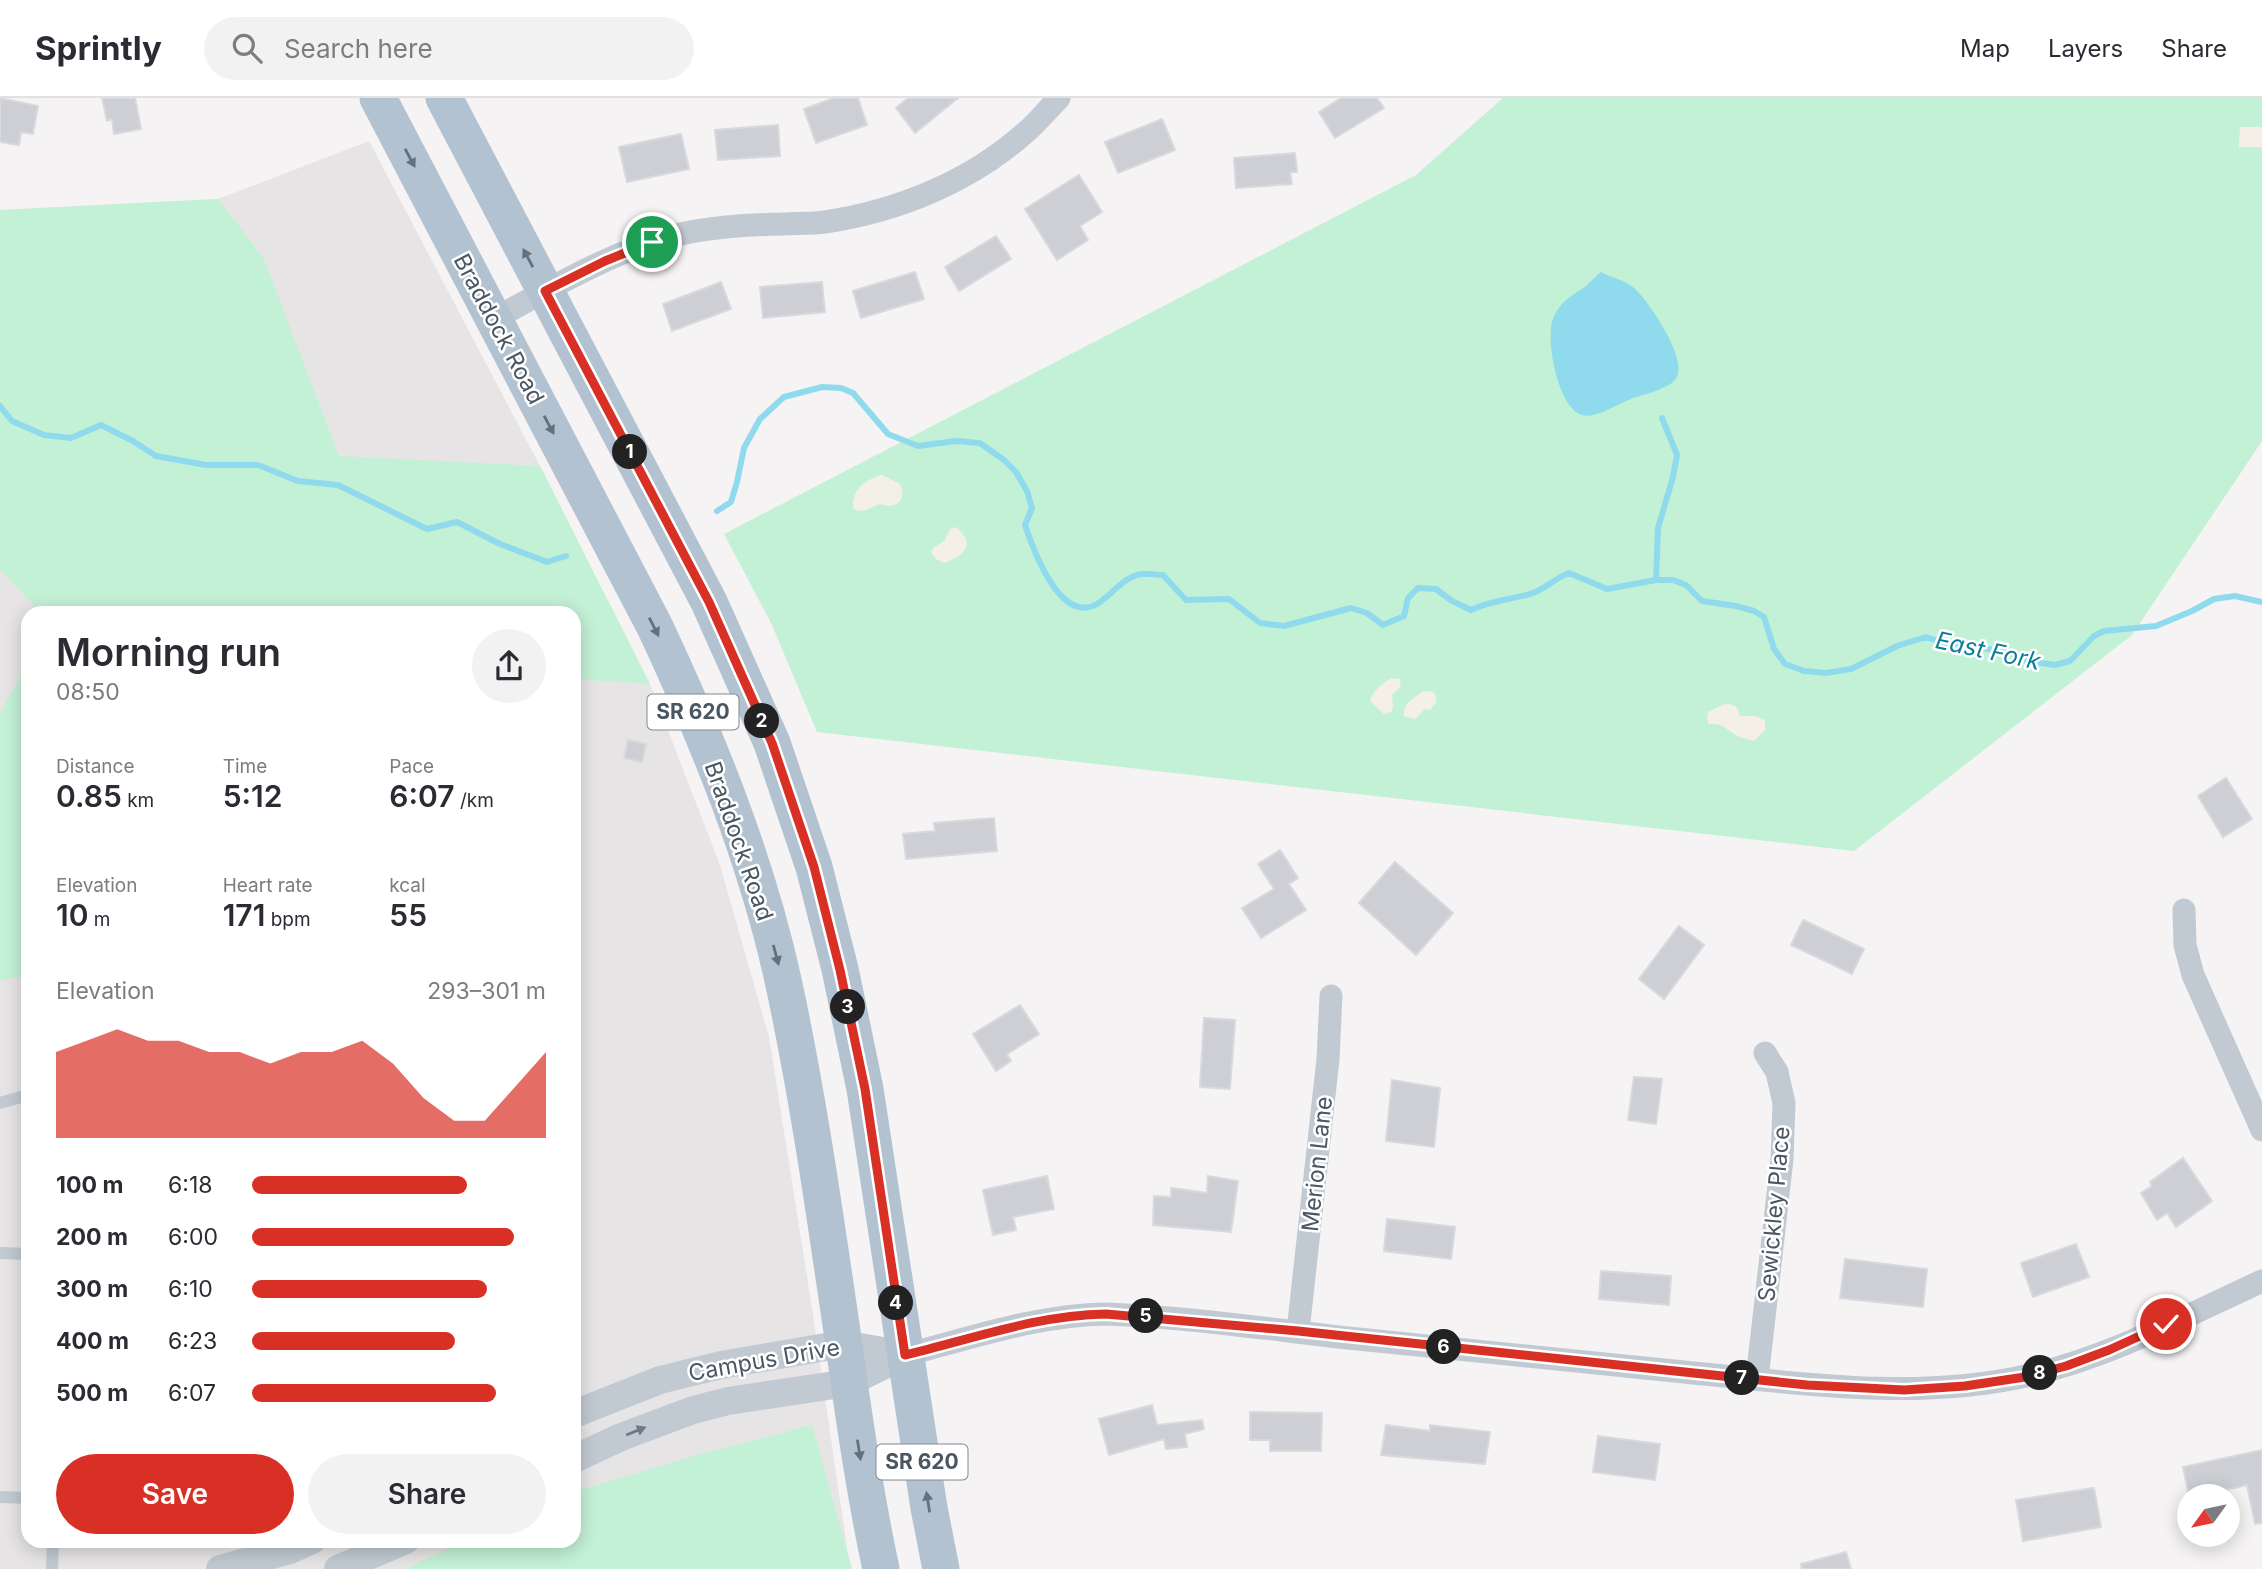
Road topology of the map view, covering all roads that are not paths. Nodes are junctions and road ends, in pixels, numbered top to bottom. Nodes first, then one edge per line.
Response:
1 (379, 98) edge
2 (444, 98) edge
3 (1059, 98) edge
4 (545, 291) junction
5 (494, 319) junction
6 (2184, 910) dead end
7 (1331, 996) dead end
8 (1765, 1053) dead end
9 (21, 1097) edge
10 (0, 1103) edge
11 (2262, 1130) edge
12 (0, 1253) edge
13 (21, 1254) edge
14 (2262, 1281) edge
15 (1298, 1331) junction
16 (843, 1344) junction
17 (905, 1355) junction
18 (1757, 1379) junction
19 (848, 1382) junction
20 (581, 1411) edge
21 (581, 1456) edge
22 (0, 1497) edge
23 (21, 1498) edge
24 (53, 1548) edge
25 (294, 1548) edge
26 (387, 1548) edge
27 (52, 1569) edge
28 (220, 1569) edge
29 (338, 1569) edge
30 (881, 1569) edge
31 (941, 1569) edge

1 -> 5 main road, Braddock Road / SR 620
4 -> 2 main road, SR 620
3 - 4 street
4 - 5 street
4 - 17 main road, SR 620
5 -> 16 main road, Braddock Road / SR 620
6 - 11 street
7 - 15 street, Merion Lane
8 - 18 street, Sewickley Place
9 - 10 lane
12 - 13 lane
14 - 18 street
15 - 17 street
15 - 18 street
16 - 17 street, Campus Drive
16 - 19 main road, Braddock Road / SR 620
16 - 20 street, Campus Drive
17 - 19 street, Campus Drive
31 -> 17 main road, SR 620
21 -> 19 street, Campus Drive
19 -> 30 main road, Braddock Road / SR 620
22 - 23 lane
24 - 27 lane
25 - 28 street
26 - 29 street

